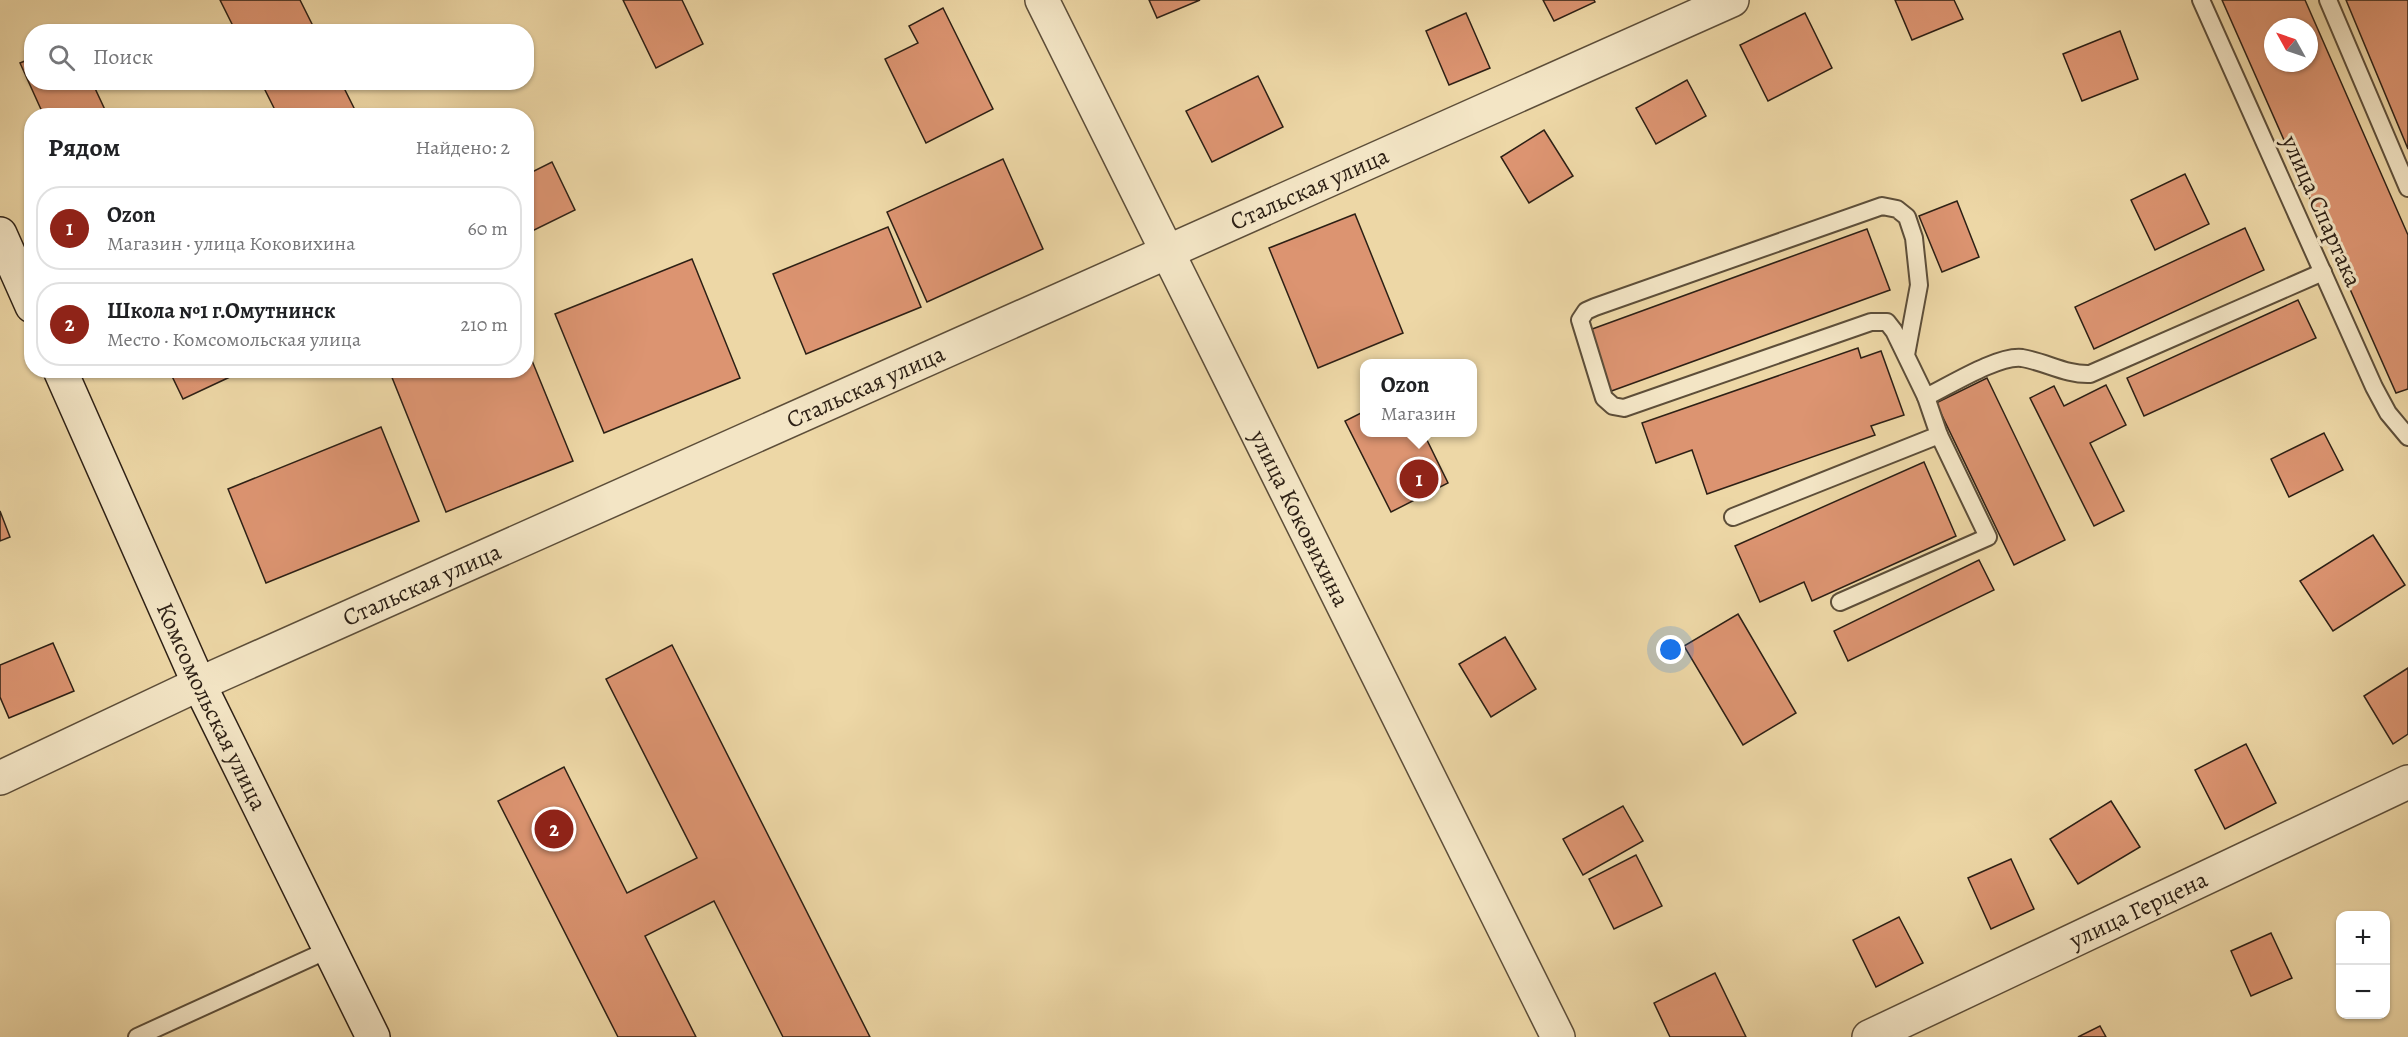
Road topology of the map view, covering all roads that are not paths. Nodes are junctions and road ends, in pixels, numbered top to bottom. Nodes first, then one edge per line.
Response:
1 (1042, 0) edge
2 (1732, 0) edge
3 (2201, 0) edge
4 (2328, 0) edge
5 (2408, 188) edge
6 (0, 234) edge
7 (1168, 254) junction
8 (2323, 272) junction
9 (24, 288) edge
10 (1906, 355) junction
11 (64, 378) edge
12 (1926, 397) junction
13 (1939, 435) junction
14 (2408, 437) edge
15 (1733, 517) dead end
16 (1840, 602) dead end
17 (199, 684) junction
18 (0, 778) edge
19 (2408, 782) edge
20 (330, 949) junction
21 (137, 1037) edge
22 (373, 1037) edge
23 (1558, 1037) edge
24 (1869, 1037) edge

1 - 7 street, улица Коковихина
2 - 7 street, Стальская улица
3 - 8 lane, улица Спартака
4 - 5 lane
6 - 9 street
7 - 17 street, Стальская улица
7 - 23 street, улица Коковихина
8 - 12 lane
8 - 14 lane, улица Спартака
10 - 10 lane
10 - 12 lane
11 - 17 street, Комсомольская улица
12 - 13 lane
13 - 15 lane
13 - 16 lane
17 - 18 street, Стальская улица
17 - 20 street, Комсомольская улица
19 - 24 street, улица Герцена
20 - 21 lane
20 - 22 street, Комсомольская улица

